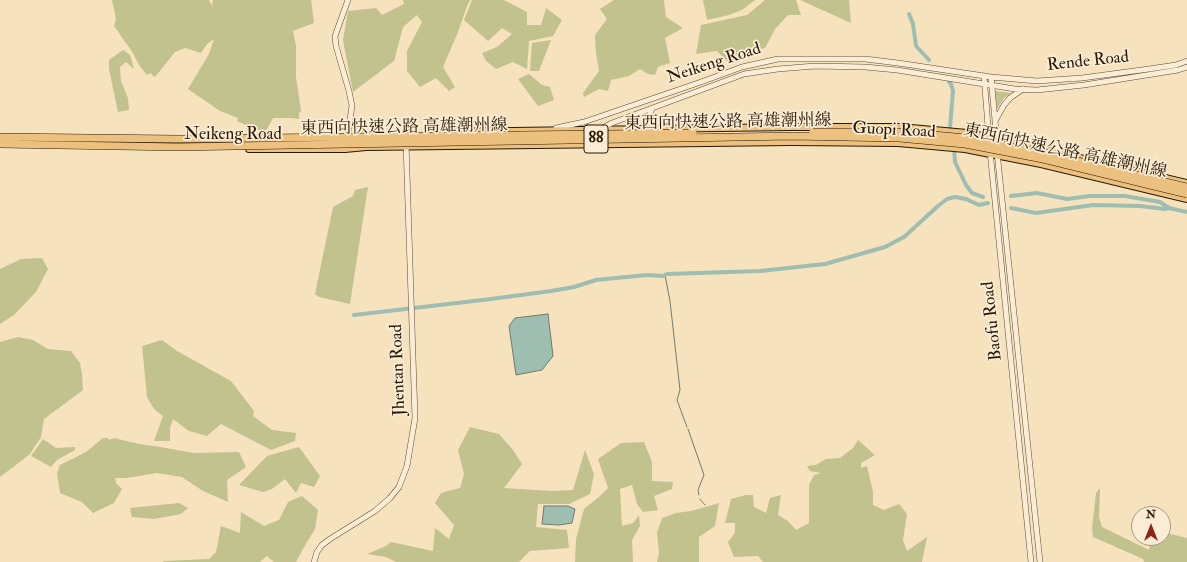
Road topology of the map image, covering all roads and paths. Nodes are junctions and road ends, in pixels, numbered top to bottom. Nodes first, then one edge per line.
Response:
1 (348, 0) edge
2 (1187, 61) edge
3 (1187, 67) edge
4 (984, 76) junction
5 (991, 77) junction
6 (984, 85) junction
7 (991, 86) junction
8 (1023, 89) junction
9 (652, 109) junction
10 (994, 121) junction
11 (584, 122) junction
12 (650, 129) junction
13 (590, 130) junction
14 (599, 130) junction
15 (546, 131) junction
16 (406, 133) junction
17 (0, 134) edge
18 (348, 135) junction
19 (0, 137) edge
20 (988, 137) junction
21 (996, 138) junction
22 (0, 144) edge
23 (592, 145) junction
24 (0, 147) edge
25 (406, 147) junction
26 (345, 149) junction
27 (990, 154) junction
28 (998, 156) junction
29 (1187, 183) edge
30 (1187, 187) edge
31 (1187, 194) edge
32 (1187, 199) edge
33 (314, 562) edge
34 (1032, 562) edge
35 (1040, 562) edge

1 - 18 street
2 - 5 street, Rende Road
3 - 8 street, Rende Road
4 - 5 street, Neikeng Road
4 - 6 street, Baofu Road
4 - 11 street, Neikeng Road
5 - 7 street, Baofu Road
6 - 7 street, Neikeng Road
6 - 9 street, Neikeng Road
6 - 20 street, Baofu Road
7 - 8 street, Rende Road
7 - 10 street, Baofu Road
8 - 10 street
9 - 12 street
9 - 14 street, Neikeng Road
10 - 21 street, Baofu Road
11 - 13 street
11 - 15 street, Neikeng Road
12 - 14 main road, Guopi Road
12 - 20 main road, Guopi Road
13 - 14 main road, Neikeng Road
13 - 15 main road, Neikeng Road
13 - 23 street
14 - 23 street
15 - 16 main road, Neikeng Road
16 - 18 main road, Neikeng Road
16 - 25 street, Jhentan Road
17 - 18 main road, Neikeng Road
18 - 26 street
19 - 30 highway, 東西向快速公路 高雄潮州線 / 88, bridge
20 - 21 main road, Guopi Road
20 - 27 street, Baofu Road
21 - 28 street, Baofu Road
21 - 29 main road, Guopi Road
22 - 31 highway, 東西向快速公路 高雄潮州線 / 88, bridge
23 - 25 main road, Neikeng Road
23 - 27 main road, Guopi Road
24 - 26 main road, Neikeng Road
25 - 26 main road, Neikeng Road
25 - 33 street, Jhentan Road
27 - 28 main road, Guopi Road
27 - 34 street, Baofu Road
28 - 32 main road, Guopi Road
28 - 35 street, Baofu Road

